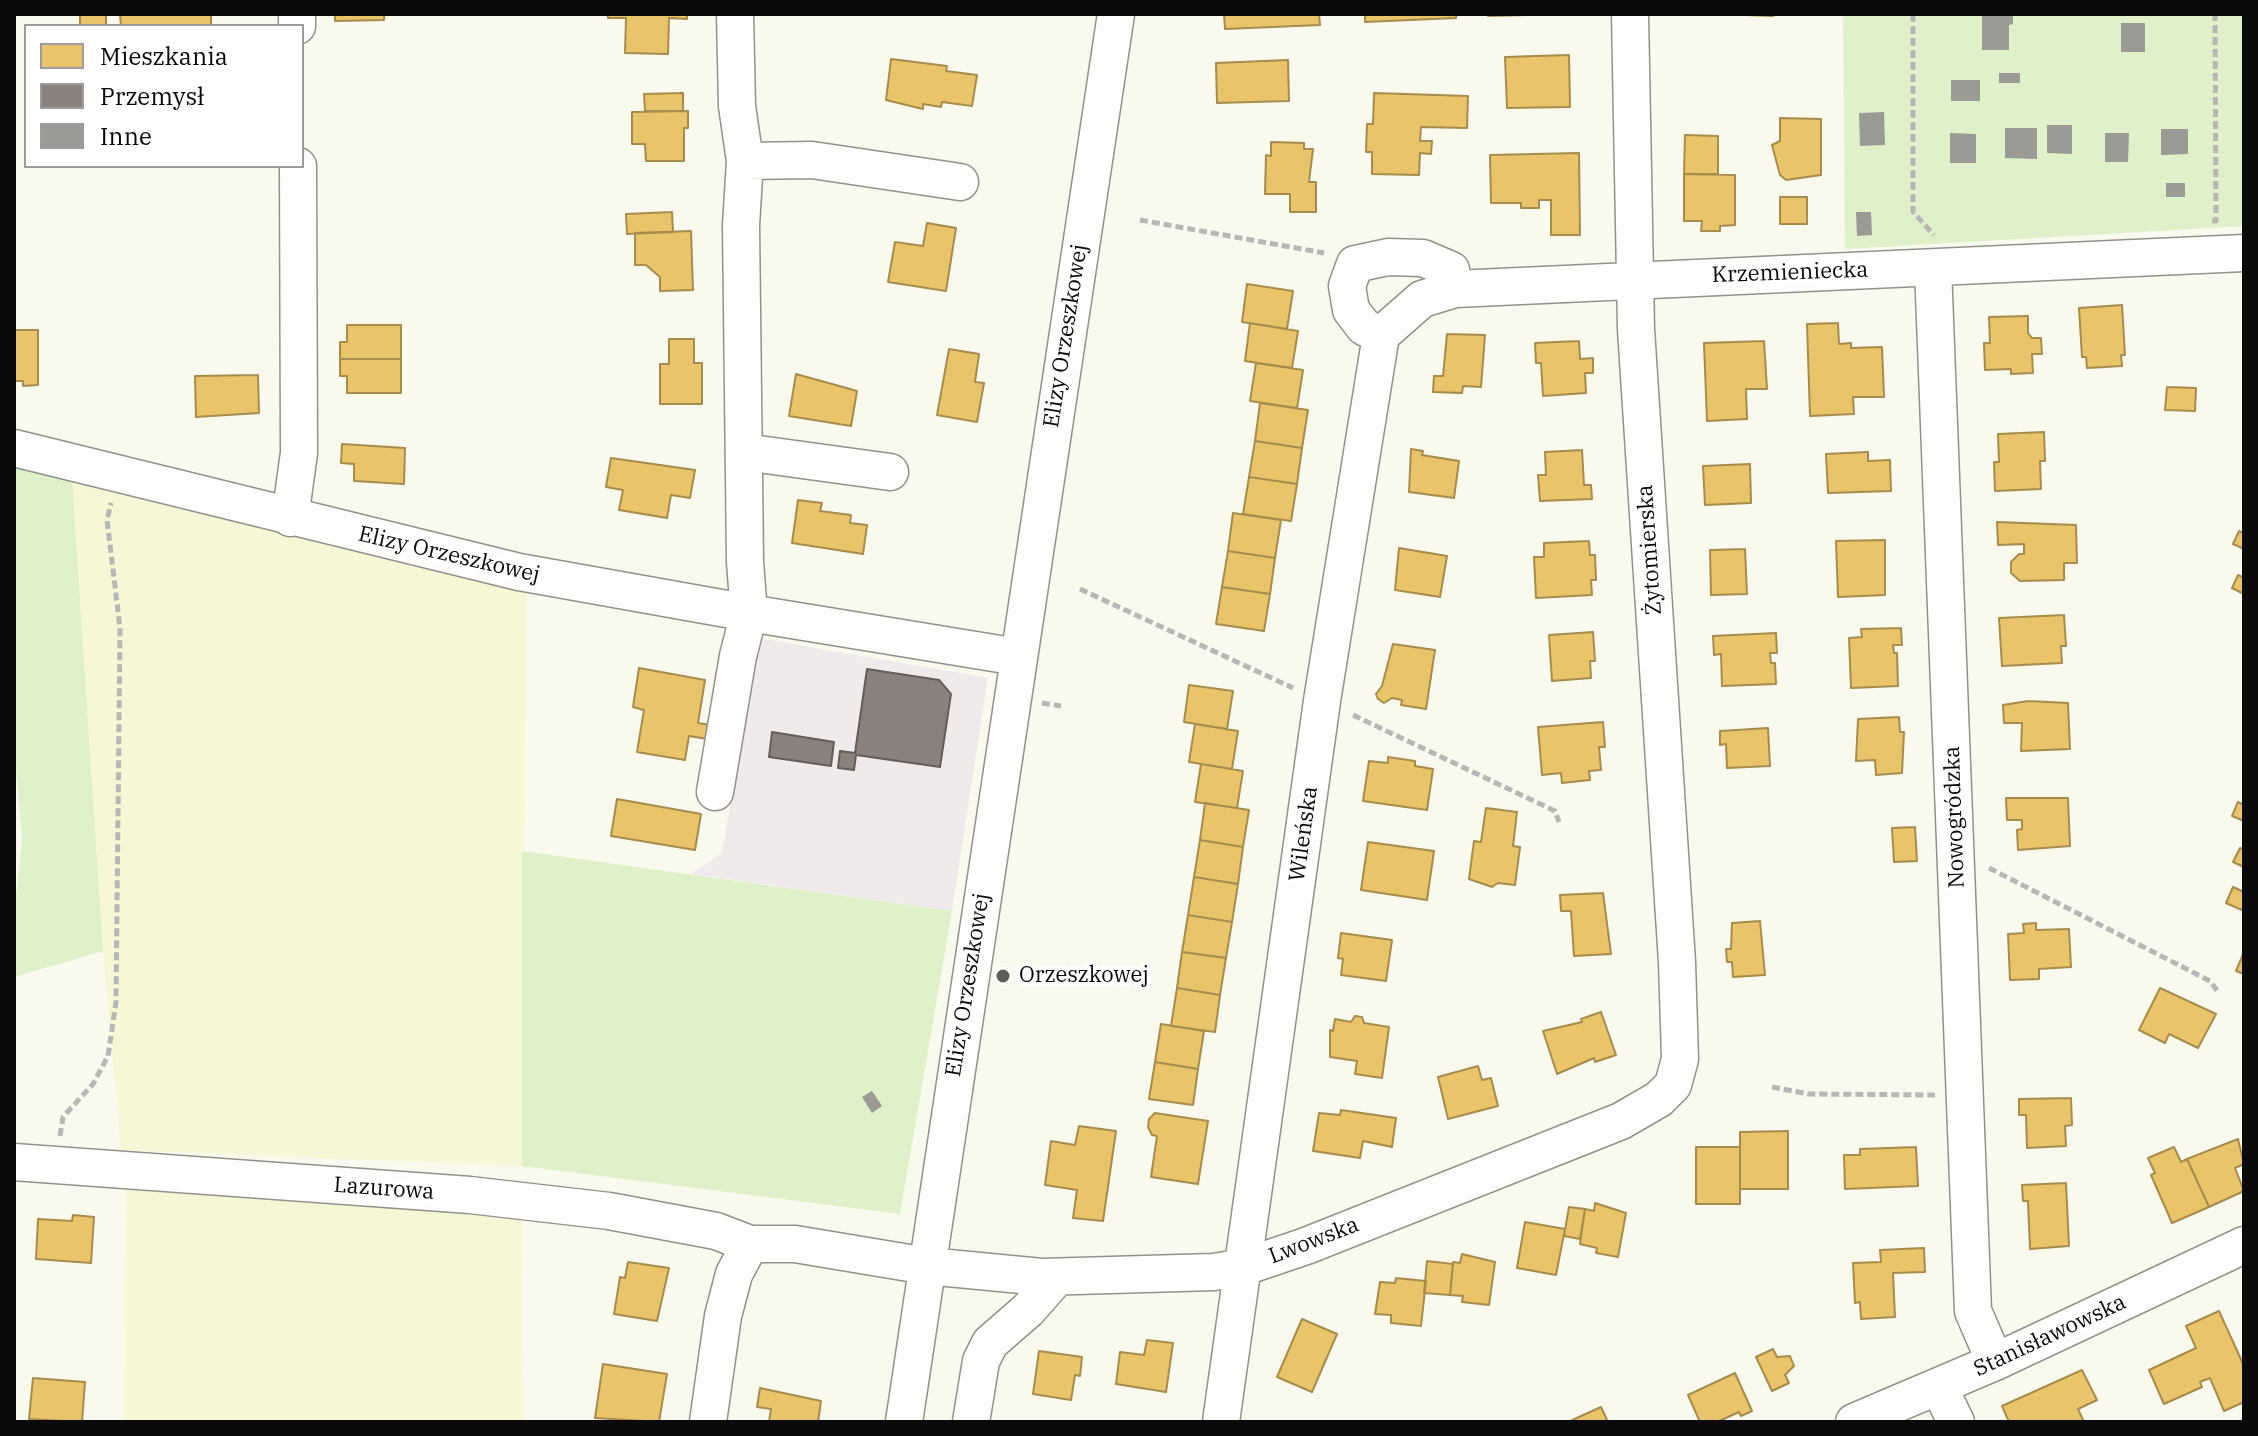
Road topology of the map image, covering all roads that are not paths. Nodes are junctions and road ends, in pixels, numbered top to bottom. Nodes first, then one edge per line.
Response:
1 (735, 14) edge
2 (1116, 14) edge
3 (1630, 14) edge
4 (745, 161) junction
5 (298, 168) edge
6 (960, 182) dead end
7 (2244, 253) edge
8 (1933, 268) junction
9 (1634, 281) junction
10 (1455, 289) junction
11 (1381, 335) junction
12 (14, 448) edge
13 (744, 452) junction
14 (890, 472) dead end
15 (290, 518) junction
16 (749, 613) junction
17 (1018, 657) junction
18 (715, 792) dead end
19 (1673, 1085) joint
20 (14, 1162) edge
21 (750, 1244) junction
22 (2244, 1245) edge
23 (927, 1266) junction
24 (1244, 1267) junction
25 (1057, 1277) junction
26 (1995, 1362) junction
27 (1939, 1387) junction
28 (708, 1422) edge
29 (904, 1422) edge
30 (971, 1422) edge
31 (1221, 1422) edge
32 (1854, 1422) edge
33 (1956, 1422) edge

1 - 4 street
2 - 17 street, Elizy Orzeszkowej
3 - 9 street, Żytomierska
4 - 6 street
4 - 13 street
5 - 15 street
7 - 8 street, Krzemieniecka
8 - 9 street, Krzemieniecka
8 - 26 street, Nowogródzka
9 - 10 street, Krzemieniecka
9 - 19 street, Żytomierska
10 - 11 street
10 - 11 street
11 - 24 street, Wileńska
12 - 15 street, Elizy Orzeszkowej
13 - 14 street
13 - 16 street
15 - 16 street, Elizy Orzeszkowej
16 - 17 street, Elizy Orzeszkowej
16 - 18 street
17 - 23 street, Elizy Orzeszkowej
19 - 24 street, Lwowska
20 - 21 street, Lazurowa
21 - 23 street
21 - 28 street
22 - 26 street, Stanisławowska
23 - 25 street, Lwowska
23 - 29 street, Elizy Orzeszkowej
24 - 25 street, Lwowska
24 - 31 street, Wileńska
25 - 30 street
26 - 27 street, Stanisławowska
27 - 32 street, Stanisławowska
27 - 33 street

